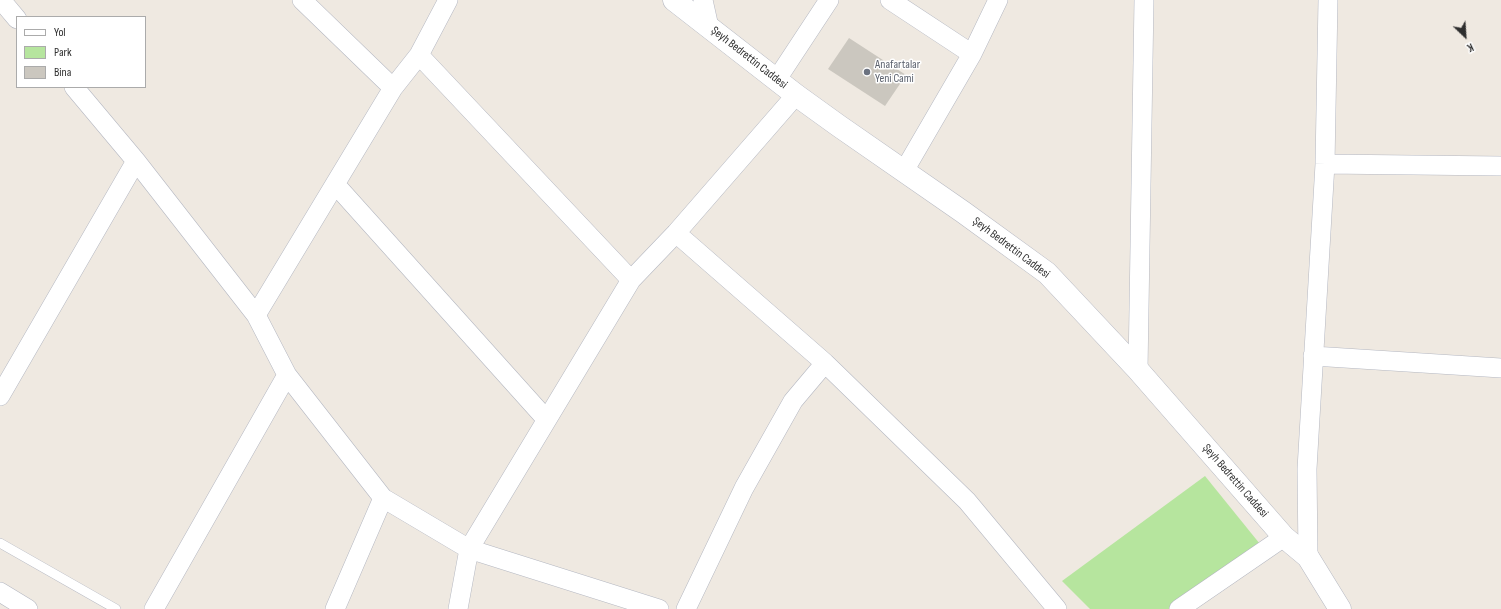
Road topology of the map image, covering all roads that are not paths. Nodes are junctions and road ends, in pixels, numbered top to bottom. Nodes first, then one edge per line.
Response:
1 (1, 0) edge
2 (302, 0) edge
3 (448, 0) edge
4 (674, 0) edge
5 (703, 0) edge
6 (829, 0) edge
7 (890, 0) edge
8 (998, 0) edge
9 (1144, 0) edge
10 (1328, 0) edge
11 (16, 18) edge
12 (708, 27) junction
13 (418, 54) junction
14 (972, 54) junction
15 (777, 79) junction
16 (75, 88) edge
17 (393, 88) junction
18 (796, 95) junction
19 (136, 161) junction
20 (1325, 164) junction
21 (1501, 166) edge
22 (904, 171) junction
23 (335, 184) junction
24 (676, 233) junction
25 (631, 280) junction
26 (256, 315) junction
27 (1313, 356) junction
28 (825, 363) junction
29 (1501, 368) edge
30 (1138, 370) junction
31 (287, 375) junction
32 (0, 396) edge
33 (546, 419) junction
34 (384, 498) junction
35 (1284, 536) junction
36 (0, 543) edge
37 (469, 549) junction
38 (1308, 557) junction
39 (0, 592) edge
40 (28, 609) edge
41 (116, 609) edge
42 (154, 609) edge
43 (335, 609) edge
44 (458, 609) edge
45 (659, 609) edge
46 (686, 609) edge
47 (1057, 609) edge
48 (1179, 609) edge
49 (1340, 609) edge

1 - 11 street
2 - 17 street
3 - 13 street
4 - 12 main road, Şeyh Bedrettin Caddesi
5 - 12 street
6 - 15 street
7 - 14 street
8 - 14 street
9 - 30 street
10 - 20 street
12 - 15 main road, Şeyh Bedrettin Caddesi
13 - 17 street
13 - 25 street
14 - 22 street
15 - 18 main road, Şeyh Bedrettin Caddesi
16 - 19 street
17 - 23 street
18 - 22 main road, Şeyh Bedrettin Caddesi
18 - 24 street
19 - 26 street
19 - 32 street
20 - 21 street
20 - 27 street
22 - 30 main road, Şeyh Bedrettin Caddesi
23 - 26 street
23 - 33 street
24 - 25 street
24 - 28 street
25 - 33 street
26 - 31 street
27 - 29 street
27 - 38 street
28 - 46 street
28 - 47 street
30 - 35 main road, Şeyh Bedrettin Caddesi
31 - 34 street
31 - 42 street
33 - 37 street
34 - 37 street
34 - 43 street
35 - 38 main road, Şeyh Bedrettin Caddesi
35 - 48 street
36 - 41 lane
37 - 44 street
37 - 45 street
38 - 49 main road, Şeyh Bedrettin Caddesi
39 - 40 street

